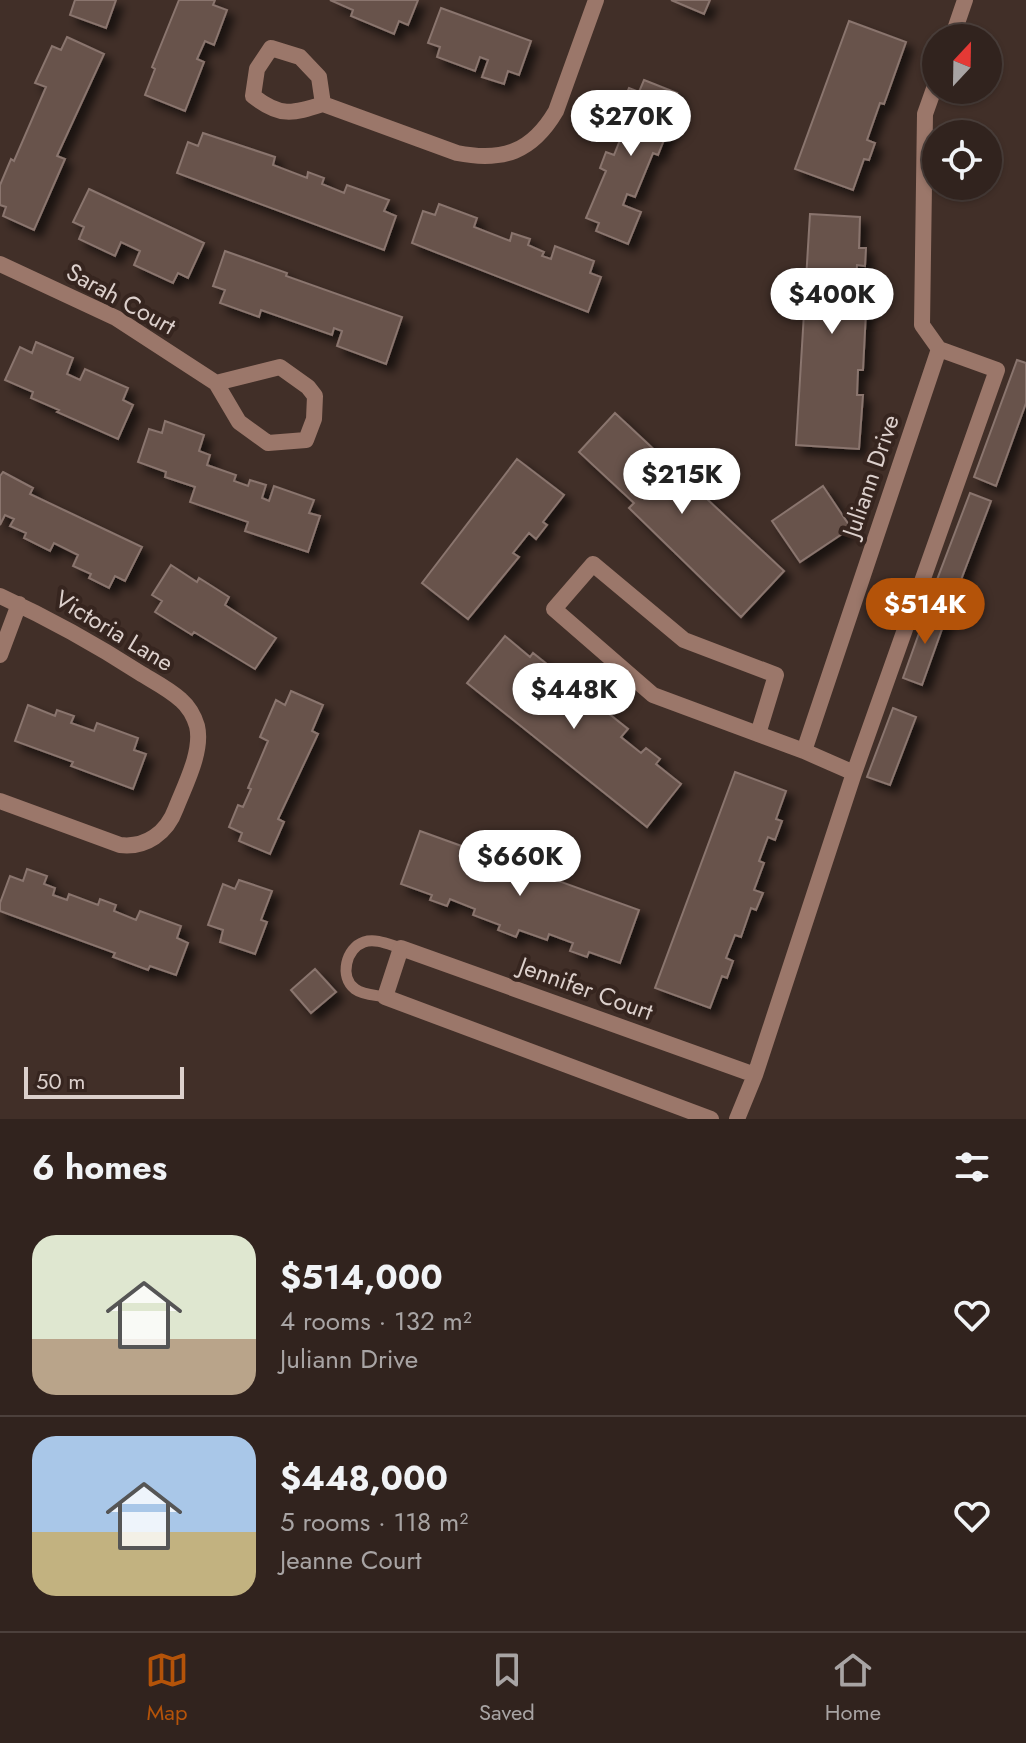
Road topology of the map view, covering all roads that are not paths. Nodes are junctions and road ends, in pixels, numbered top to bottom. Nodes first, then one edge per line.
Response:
1 (596, 0) edge
2 (965, 0) edge
3 (957, 24) edge
4 (323, 104) junction
5 (929, 104) edge
6 (0, 264) edge
7 (939, 349) junction
8 (216, 383) junction
9 (0, 596) edge
10 (19, 604) junction
11 (0, 655) edge
12 (758, 734) junction
13 (804, 751) junction
14 (854, 773) junction
15 (0, 801) edge
16 (401, 948) junction
17 (385, 997) junction
18 (755, 1075) junction
19 (711, 1119) edge
20 (737, 1119) edge

1 - 4 street
2 - 3 street
4 - 4 street
5 - 7 street
6 - 8 street, Sarah Court
7 - 13 street, Juliann Drive
7 - 14 street
8 - 8 street, Sarah Court
9 - 10 street, Victoria Lane
10 - 11 street
10 - 15 street, Victoria Lane
12 - 12 street
12 - 13 street
13 - 14 street
14 - 18 street
16 - 17 street
16 - 17 lane
16 - 18 street, Jennifer Court
17 - 19 street
18 - 20 street

